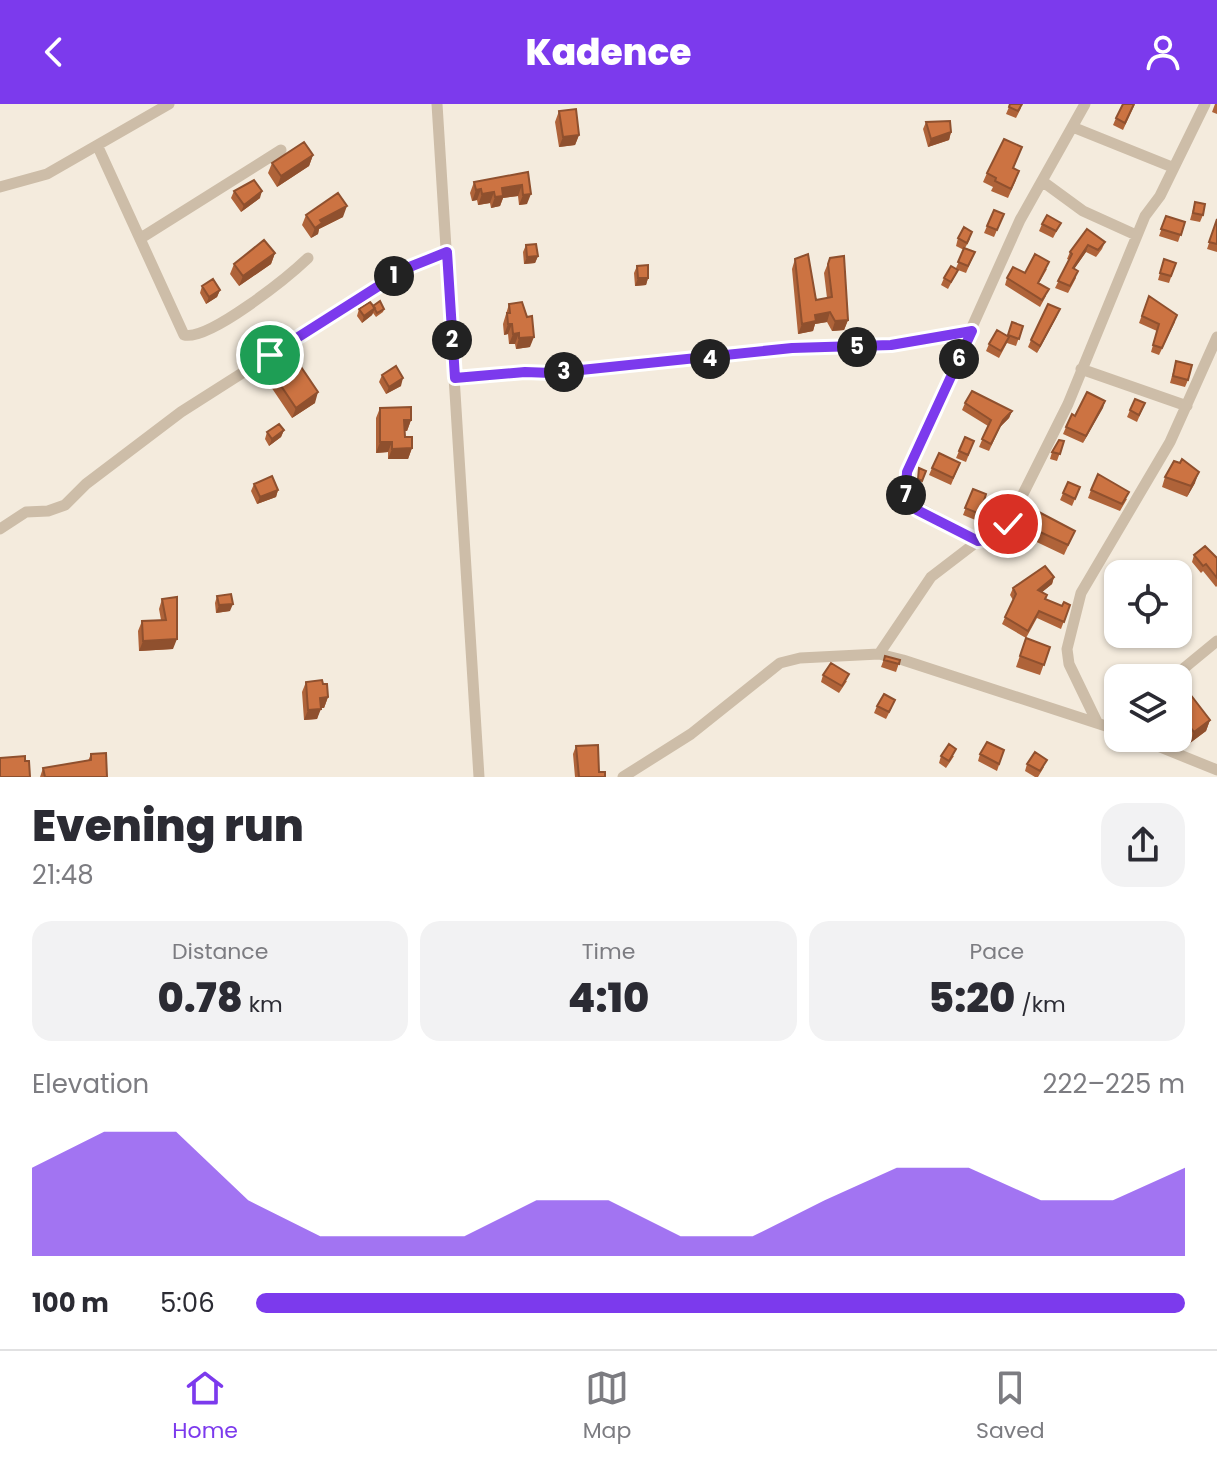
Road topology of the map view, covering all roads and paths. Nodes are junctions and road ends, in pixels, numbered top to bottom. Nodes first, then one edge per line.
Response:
1 (169, 104) edge
2 (437, 104) edge
3 (1085, 104) edge
4 (1205, 104) edge
5 (1075, 128) junction
6 (98, 147) junction
7 (281, 150) dead end
8 (1172, 167) junction
9 (1042, 181) junction
10 (0, 187) edge
11 (1136, 235) junction
12 (141, 238) junction
13 (447, 252) junction
14 (308, 258) dead end
15 (972, 331) junction
16 (1217, 337) edge
17 (1081, 369) junction
18 (455, 378) junction
19 (1187, 406) junction
20 (0, 529) edge
21 (978, 541) junction
22 (1217, 641) edge
23 (879, 654) junction
24 (1189, 664) edge
25 (1104, 721) edge
26 (1104, 725) edge
27 (1173, 752) edge
28 (1217, 770) edge
29 (479, 777) edge
30 (623, 777) edge

1 - 6 street
2 - 13 street
3 - 5 street
4 - 8 street
5 - 8 street
5 - 9 street
6 - 10 street
6 - 12 street
7 - 12 street
8 - 11 street
9 - 11 street
9 - 15 street
11 - 17 street
12 - 14 street
13 - 18 street
13 - 20 street
15 - 18 street
15 - 21 street
16 - 19 street
17 - 19 street
17 - 21 street
18 - 29 street
19 - 25 street
21 - 23 street
22 - 24 street
23 - 26 street
23 - 30 street
27 - 28 street

